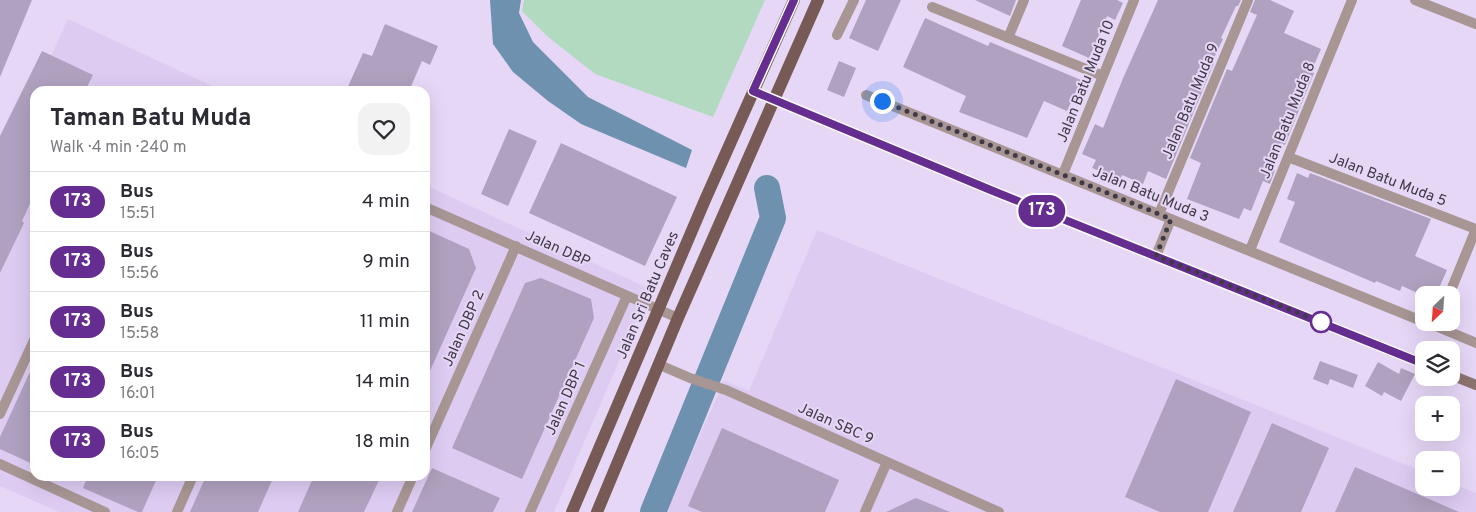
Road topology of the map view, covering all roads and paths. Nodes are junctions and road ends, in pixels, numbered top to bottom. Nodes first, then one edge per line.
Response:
1 (794, 0) edge
2 (818, 0) edge
3 (854, 0) edge
4 (1024, 0) edge
5 (1134, 0) edge
6 (1248, 0) edge
7 (1352, 0) edge
8 (1415, 0) edge
9 (932, 7) dead end
10 (1476, 24) edge
11 (837, 35) dead end
12 (1008, 38) junction
13 (1103, 76) junction
14 (753, 91) junction
15 (866, 95) dead end
16 (773, 99) junction
17 (1288, 157) junction
18 (1063, 174) junction
19 (430, 209) edge
20 (1159, 214) junction
21 (1171, 219) junction
22 (1476, 229) edge
23 (516, 246) junction
24 (1250, 250) junction
25 (1156, 256) junction
26 (1453, 286) edge
27 (627, 296) junction
28 (658, 309) junction
29 (678, 318) junction
30 (1415, 318) edge
31 (1450, 331) edge
32 (1476, 343) edge
33 (30, 349) edge
34 (1415, 360) edge
35 (660, 365) junction
36 (1460, 379) edge
37 (1476, 385) edge
38 (0, 414) edge
39 (430, 439) edge
40 (887, 462) junction
41 (0, 464) edge
42 (30, 478) edge
43 (38, 481) edge
44 (191, 481) edge
45 (411, 481) edge
46 (106, 512) edge
47 (177, 512) edge
48 (397, 512) edge
49 (530, 512) edge
50 (572, 512) edge
51 (597, 512) edge
52 (865, 512) edge
53 (999, 512) edge

1 - 14 main road, Jalan Sri Batu Caves
2 - 16 main road
3 - 11 street
4 - 12 street
5 - 13 street, Jalan Batu Muda 10
6 - 20 street, Jalan Batu Muda 9
7 - 17 street, Jalan Batu Muda 8
8 - 10 street
9 - 12 street
12 - 13 street
13 - 18 street, Jalan Batu Muda 10
14 - 16 street
14 - 28 main road, Jalan Sri Batu Caves
15 - 18 street, Jalan Batu Muda 3
16 - 25 street
16 - 29 main road
17 - 22 street, Jalan Batu Muda 5
17 - 24 street, Jalan Batu Muda 8
18 - 20 street, Jalan Batu Muda 3
19 - 23 street, Jalan DBP
20 - 21 street, Jalan Batu Muda 3
21 - 24 street, Jalan Batu Muda 3
21 - 25 street
22 - 26 street
23 - 27 street, Jalan DBP
23 - 39 street, Jalan DBP 2
24 - 30 street, Jalan Batu Muda 3
25 - 34 street
27 - 28 street, Jalan DBP
27 - 49 street, Jalan DBP 1
28 - 29 street, Jalan DBP
28 - 50 main road, Jalan Sri Batu Caves
29 - 35 main road
31 - 32 street, Jalan Batu Muda 3
33 - 38 street
35 - 40 street, Jalan SBC 9
35 - 51 main road
36 - 37 street
40 - 52 street
40 - 53 street, Jalan SBC 9
41 - 42 street
43 - 46 street
44 - 47 street
45 - 48 street

